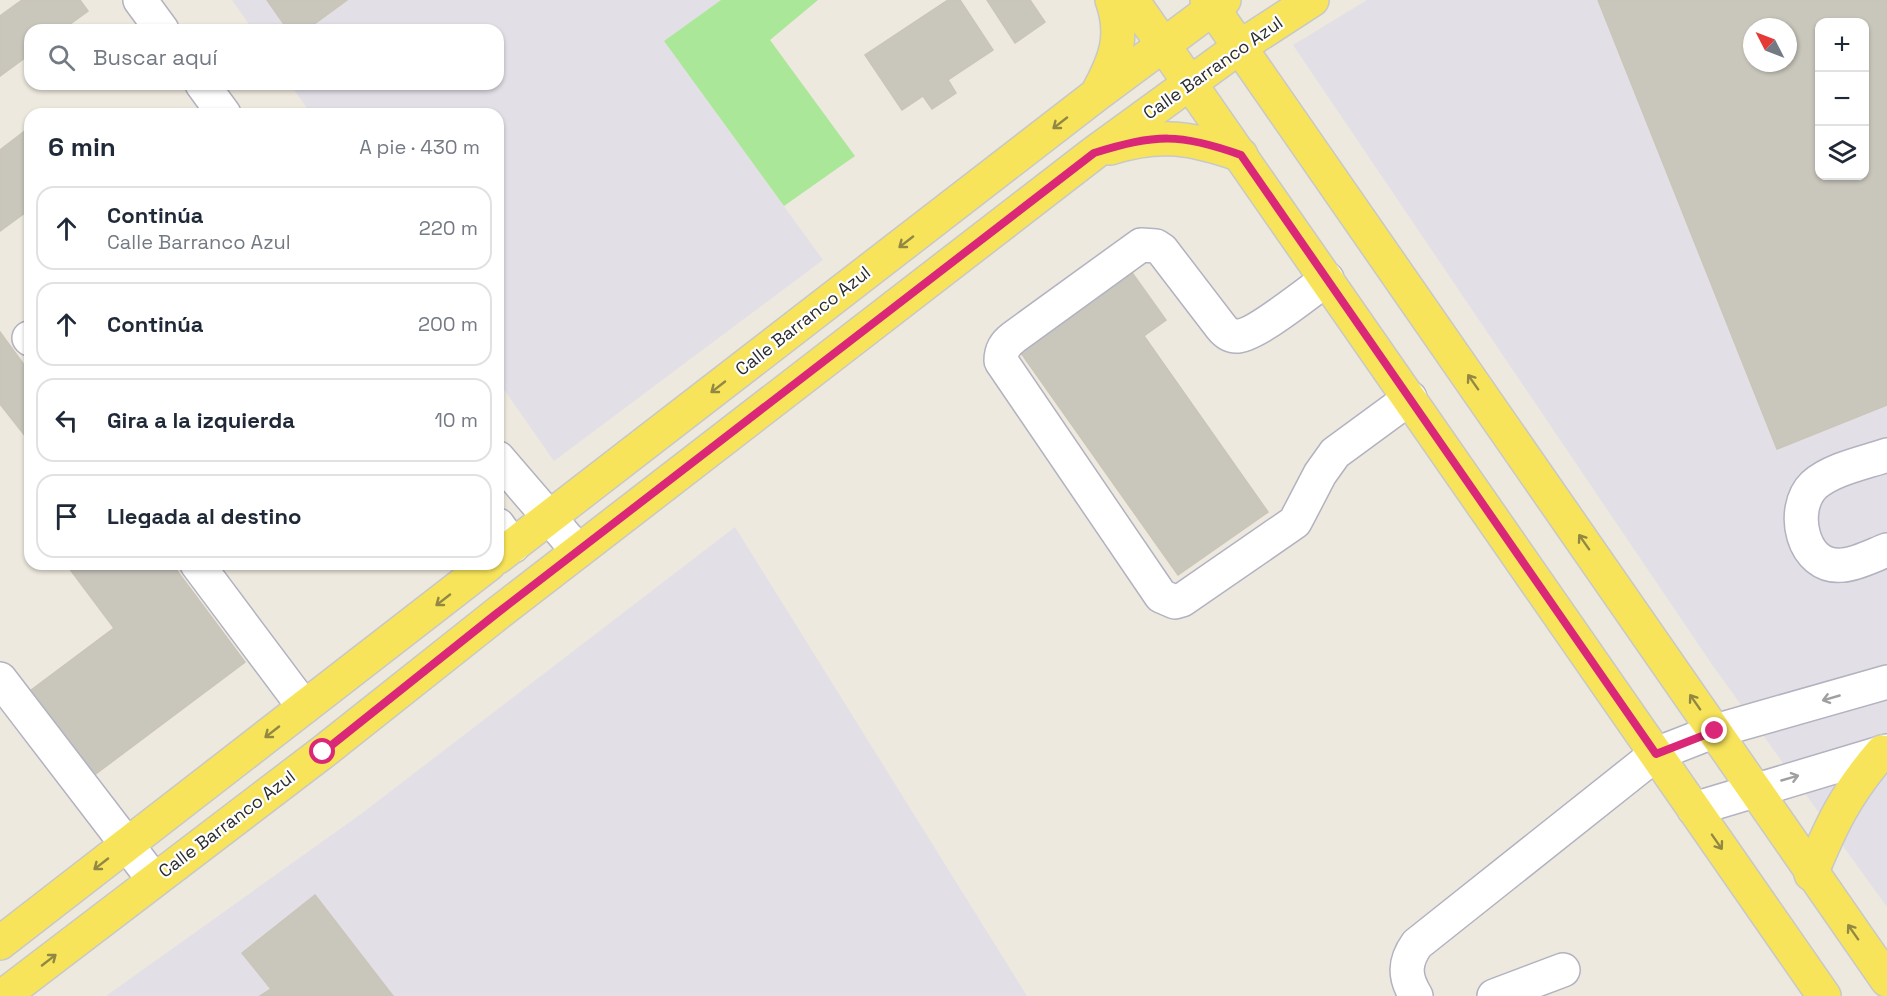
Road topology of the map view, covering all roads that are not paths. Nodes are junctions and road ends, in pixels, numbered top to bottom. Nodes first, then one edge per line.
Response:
1 (140, 0) edge
2 (1112, 0) edge
3 (1132, 0) edge
4 (1312, 0) edge
5 (1215, 3) edge
6 (158, 24) edge
7 (1164, 45) junction
8 (1241, 46) junction
9 (1189, 83) junction
10 (206, 90) edge
11 (1096, 95) junction
12 (220, 108) edge
13 (1094, 153) junction
14 (1241, 155) junction
15 (948, 209) junction
16 (1327, 279) junction
17 (892, 309) junction
18 (1410, 398) junction
19 (1887, 455) edge
20 (504, 466) edge
21 (550, 518) junction
22 (504, 546) edge
23 (1887, 550) edge
24 (578, 551) junction
25 (201, 570) edge
26 (473, 570) edge
27 (0, 679) edge
28 (1887, 682) edge
29 (304, 707) junction
30 (1715, 731) junction
31 (1885, 751) edge
32 (1656, 754) junction
33 (1753, 789) junction
34 (1694, 809) junction
35 (127, 845) junction
36 (1811, 874) junction
37 (154, 880) junction
38 (0, 943) edge
39 (1563, 970) dead end
40 (1887, 980) edge
41 (3, 996) edge
42 (1416, 996) edge
43 (1494, 996) edge
44 (1824, 996) edge

1 - 6 street
2 - 11 main road
3 - 7 main road
4 - 8 main road, Calle Barranco Azul
5 - 7 main road, Calle Barranco Azul
5 - 8 main road
7 - 9 main road
7 - 11 main road, Calle Barranco Azul
8 - 9 main road, Calle Barranco Azul
30 -> 8 main road
9 - 13 main road, Calle Barranco Azul
9 - 14 main road
10 - 12 street
11 -> 15 main road, Calle Barranco Azul
13 - 14 main road
13 - 17 main road, Calle Barranco Azul
14 - 16 main road
15 - 17 main road
15 -> 21 main road, Calle Barranco Azul
16 - 18 main road
16 - 18 street
17 - 24 main road, Calle Barranco Azul
18 - 32 main road
19 - 23 street
20 - 21 street
21 - 22 main road, Calle Barranco Azul
21 - 24 street
24 - 37 main road, Calle Barranco Azul
25 - 29 street
26 -> 29 main road, Calle Barranco Azul
27 - 35 street
28 -> 30 street
29 -> 35 main road, Calle Barranco Azul
30 - 32 street
30 - 33 main road
33 -> 31 street
31 - 36 main road
32 - 34 main road
32 - 42 street
33 - 34 street
33 - 36 main road
34 -> 44 main road
35 - 37 street
35 -> 38 main road, Calle Barranco Azul
40 -> 36 main road
41 -> 37 main road, Calle Barranco Azul
39 - 43 street

